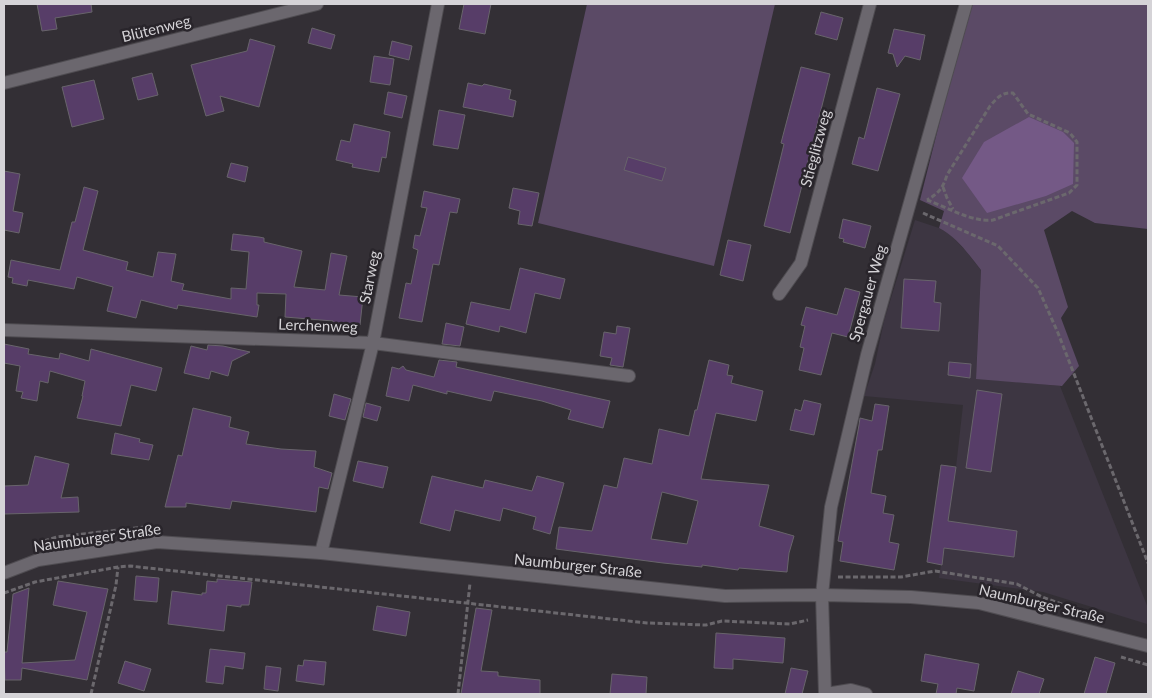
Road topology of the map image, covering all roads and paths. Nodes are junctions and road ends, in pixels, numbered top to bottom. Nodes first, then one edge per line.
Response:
1 (316, 4) edge
2 (438, 4) edge
3 (870, 4) edge
4 (964, 4) edge
5 (4, 83) edge
6 (943, 187) junction
7 (912, 194) junction
8 (927, 200) junction
9 (908, 207) junction
10 (954, 210) junction
11 (779, 294) dead end
12 (4, 330) edge
13 (373, 343) junction
14 (629, 376) dead end
15 (321, 553) junction
16 (1148, 564) edge
17 (118, 567) junction
18 (472, 570) junction
19 (4, 573) edge
20 (4, 593) edge
21 (822, 595) junction
22 (468, 602) junction
23 (822, 616) junction
24 (1148, 646) edge
25 (1120, 656) dead end
26 (1148, 665) edge
27 (91, 694) edge
28 (458, 694) edge
29 (826, 694) edge
30 (866, 694) edge

1 - 5 street, Blütenweg
2 - 13 street, Starweg
3 - 11 street, Stieglitzweg
4 - 7 street, Spergauer Weg
6 - 8 path
6 - 10 path
6 - 10 path
7 - 8 path
7 - 9 street, Spergauer Weg
8 - 10 path
9 - 16 path
9 - 21 street, Spergauer Weg
12 - 13 street, Lerchenweg
13 - 14 street, Lerchenweg
13 - 15 street, Starweg
15 - 18 street, Naumburger Straße
15 - 19 street, Naumburger Straße
17 - 20 path
17 - 22 path
17 - 27 path
18 - 21 street, Naumburger Straße
18 - 22 path
21 - 23 street, Spergauer Weg
21 - 24 street, Naumburger Straße
22 - 23 path
22 - 28 path
23 - 29 street, Spergauer Weg
25 - 26 path
29 - 30 street

